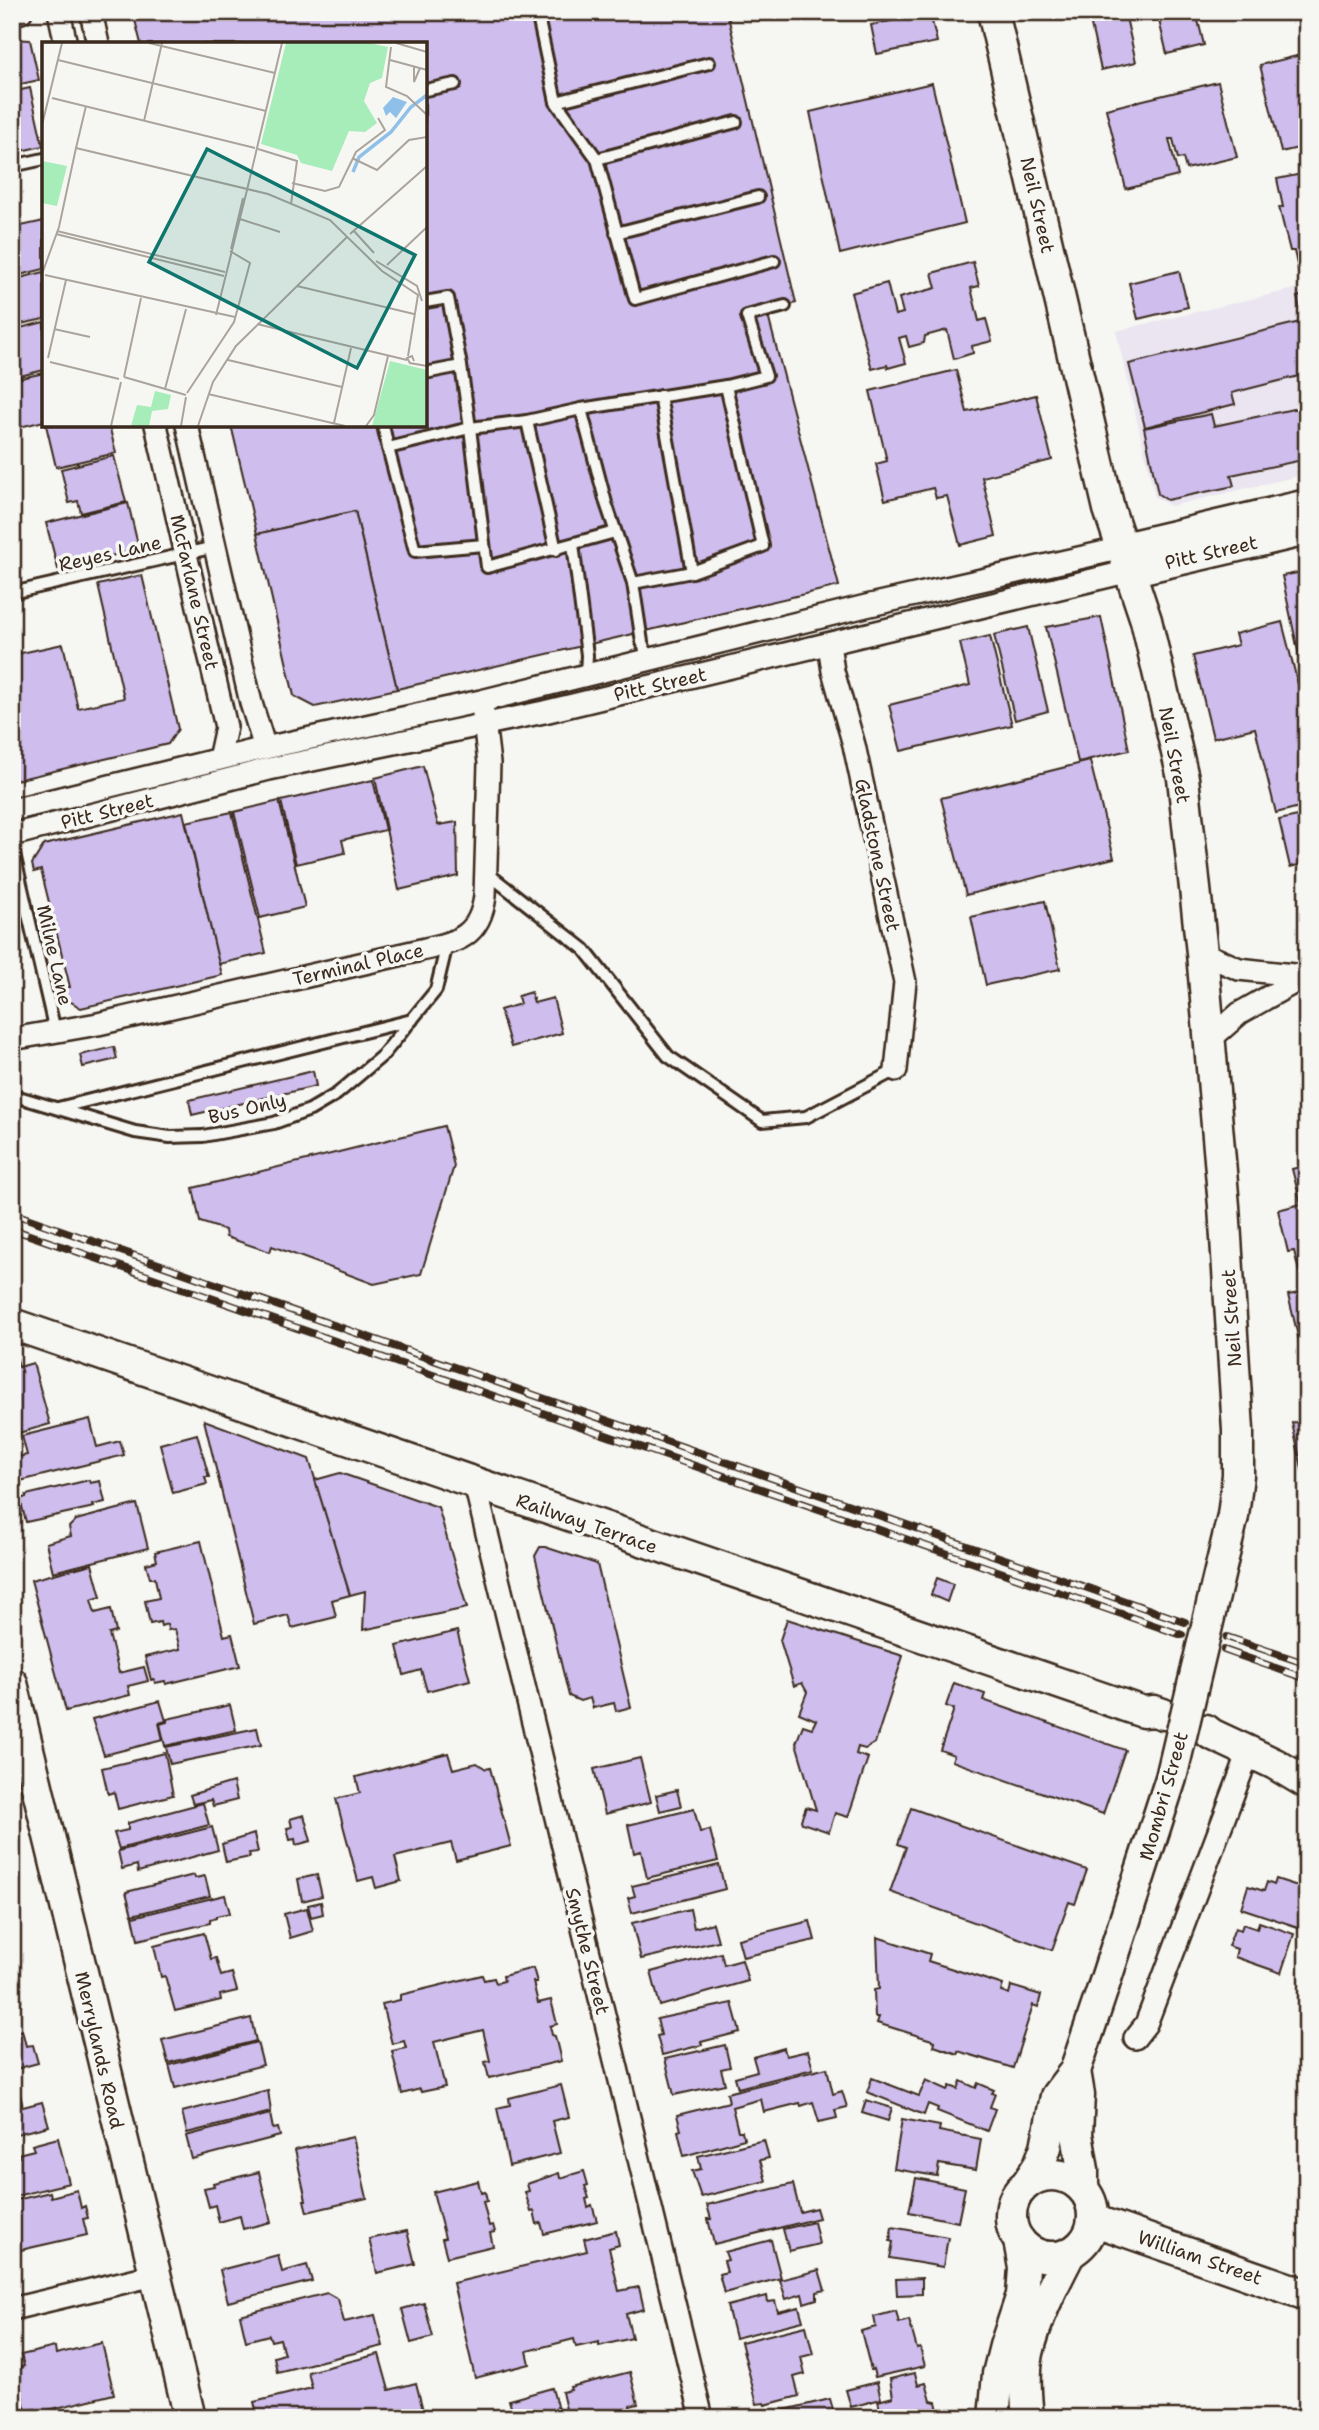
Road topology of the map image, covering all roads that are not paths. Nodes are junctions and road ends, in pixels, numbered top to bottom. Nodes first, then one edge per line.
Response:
1 (21, 12) edge
2 (59, 12) edge
3 (91, 12) edge
4 (993, 12) edge
5 (540, 13) edge
6 (12, 14) edge
7 (66, 42) edge
8 (98, 42) edge
9 (709, 63) dead end
10 (455, 84) dead end
11 (427, 90) edge
12 (556, 102) junction
13 (736, 122) dead end
14 (42, 159) edge
15 (597, 159) junction
16 (12, 166) edge
17 (758, 197) dead end
18 (616, 233) junction
19 (774, 261) dead end
20 (427, 302) edge
21 (785, 306) dead end
22 (461, 366) junction
23 (427, 373) edge
24 (726, 386) junction
25 (660, 396) junction
26 (582, 408) junction
27 (527, 421) junction
28 (156, 427) edge
29 (187, 427) edge
30 (383, 427) edge
31 (470, 428) junction
32 (388, 447) junction
33 (1307, 505) edge
34 (1307, 530) edge
35 (615, 532) junction
36 (573, 544) junction
37 (484, 545) junction
38 (215, 547) junction
39 (556, 550) junction
40 (187, 554) junction
41 (1126, 560) junction
42 (692, 572) junction
43 (633, 583) junction
44 (12, 593) edge
45 (829, 643) junction
46 (649, 660) junction
47 (586, 675) junction
48 (481, 701) junction
49 (485, 725) junction
50 (265, 748) junction
51 (219, 759) junction
52 (12, 810) edge
53 (12, 835) edge
54 (12, 845) edge
55 (486, 872) junction
56 (447, 944) junction
57 (1202, 953) junction
58 (1305, 976) edge
59 (412, 1020) junction
60 (55, 1031) junction
61 (12, 1039) edge
62 (1208, 1041) junction
63 (896, 1070) joint
64 (12, 1095) edge
65 (58, 1108) junction
66 (12, 1324) edge
67 (475, 1484) junction
68 (1233, 1516) joint
69 (12, 1683) edge
70 (1163, 1714) dead end
71 (1206, 1730) dead end
72 (1249, 1752) junction
73 (1307, 1783) edge
74 (1135, 2038) dead end
75 (1075, 2071) junction
76 (1028, 2182) junction
77 (1083, 2189) junction
78 (1093, 2220) junction
79 (1019, 2240) junction
80 (1070, 2253) junction
81 (154, 2275) junction
82 (1307, 2295) edge
83 (12, 2309) edge
84 (190, 2418) edge
85 (702, 2418) edge
86 (994, 2418) edge
87 (1028, 2418) edge

1 - 6 street
2 - 7 street
3 - 8 street
4 - 41 main road, Neil Street
5 - 12 lane
9 - 12 lane
10 - 11 lane
12 - 15 lane
13 - 15 lane
14 - 16 lane
15 - 18 lane
17 - 18 lane
18 - 19 lane
20 - 22 lane
21 - 24 lane
22 - 23 lane
22 - 31 lane
24 - 25 lane
24 - 42 lane
25 - 26 lane
25 - 42 lane
26 - 27 lane
26 - 35 lane
27 - 31 lane
27 - 39 lane
28 - 40 street, McFarlane Street
29 - 38 street, McFarlane Street
30 - 32 lane
31 - 32 lane
31 - 37 lane
32 - 37 lane
33 - 41 main road, Pitt Street
34 - 41 main road, Pitt Street
35 - 36 lane
35 - 43 lane
36 - 39 lane
36 - 47 lane
37 - 39 lane
38 - 40 lane, Reyes Lane
38 - 50 street, McFarlane Street
40 - 44 lane, Reyes Lane
40 - 51 street, McFarlane Street
41 - 45 street, Pitt Street
41 - 46 street, Pitt Street
41 - 57 main road, Neil Street
42 - 43 lane
43 - 46 lane
45 - 49 street, Pitt Street
45 - 63 street, Gladstone Street
46 - 47 street, Pitt Street
47 - 48 street, Pitt Street
48 - 49 street, Terminal Place
48 - 50 street, Pitt Street
49 - 53 street, Pitt Street
49 - 55 street, Terminal Place
50 - 51 street, Pitt Street
51 - 52 street, Pitt Street
54 - 60 lane, Milne Lane
55 - 56 street, Terminal Place
55 - 63 lane
56 - 59 lane, Bus Only
56 - 60 street, Terminal Place
57 - 58 street
57 - 62 main road, Neil Street
58 - 62 street
59 - 65 lane, Bus Only
59 - 65 lane, Bus Only
60 - 61 street, Terminal Place
62 - 68 main road, Neil Street
64 - 65 lane, Bus Only
66 - 67 main road, Railway Terrace
67 - 70 main road, Railway Terrace
67 - 85 street, Smythe Street
68 - 75 main road, Mombri Street, bridge
69 - 81 main road, Merrylands Road
71 - 72 main road
72 - 73 main road
72 - 74 street
75 - 76 main road, Mombri Street
75 - 77 main road, Mombri Street
76 - 77 main road
76 - 79 main road
77 - 78 main road
78 - 80 main road
78 - 82 main road, William Street
79 - 80 main road
79 - 86 main road
80 - 87 main road
81 - 83 street
81 - 84 main road, Merrylands Road

